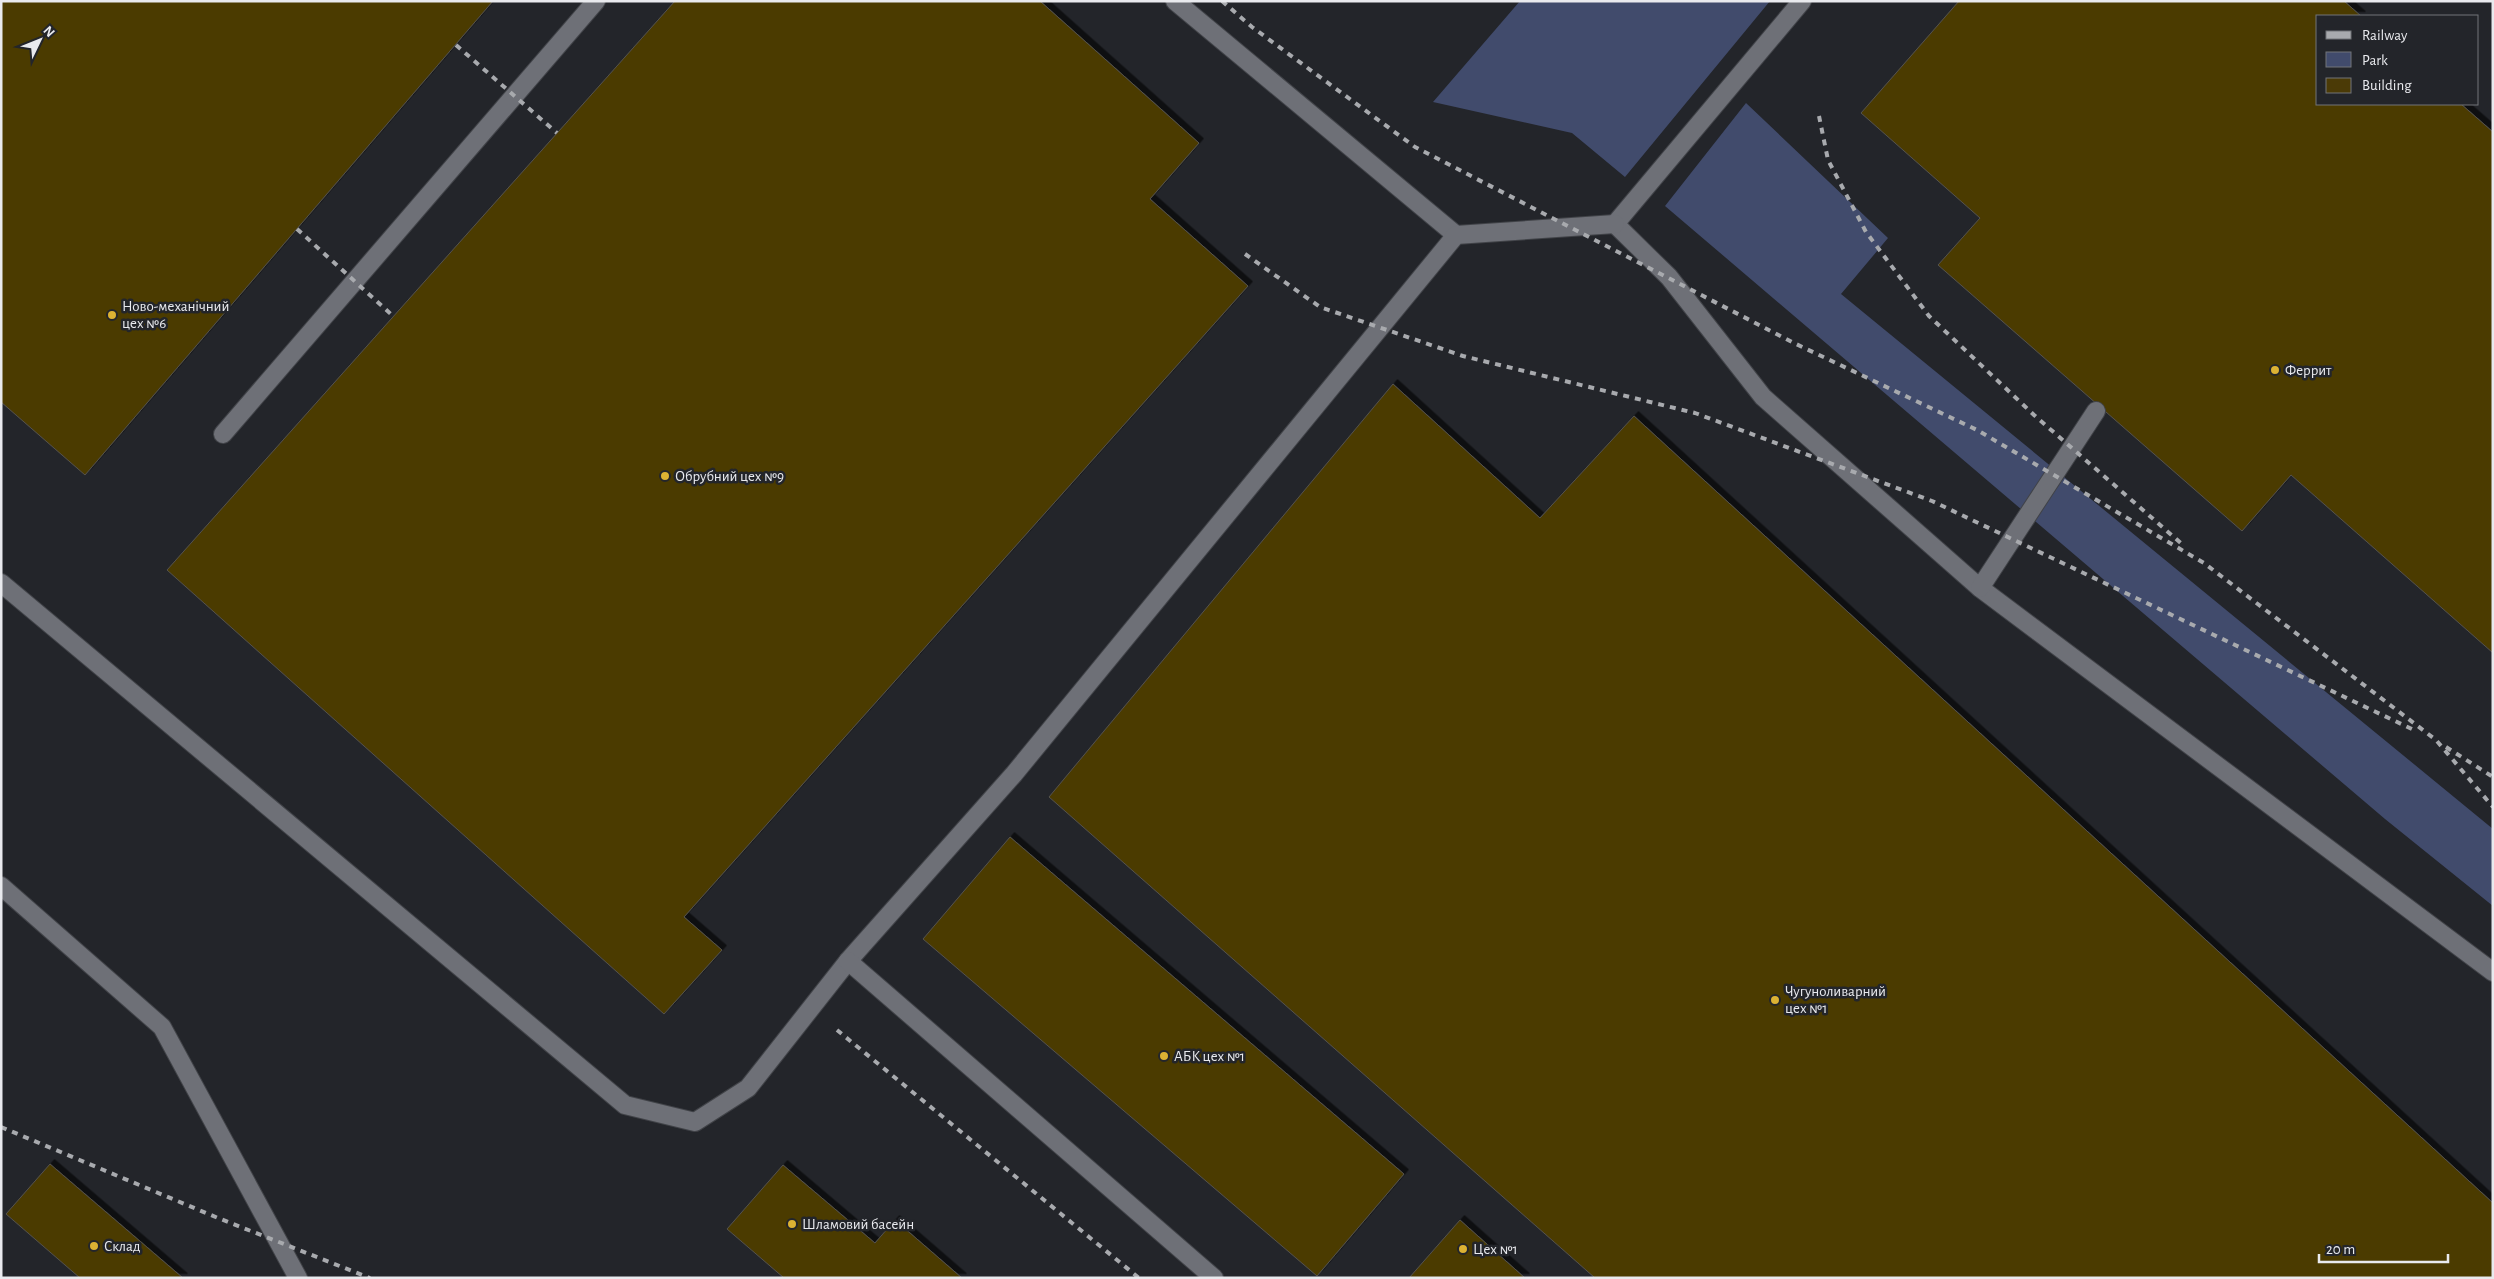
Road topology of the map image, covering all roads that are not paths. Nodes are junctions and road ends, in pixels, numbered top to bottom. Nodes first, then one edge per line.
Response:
1 (596, 1) edge
2 (1175, 1) edge
3 (1802, 1) edge
4 (1615, 224) junction
5 (1456, 235) junction
6 (2096, 411) dead end
7 (223, 434) dead end
8 (1, 583) edge
9 (1980, 588) junction
10 (1, 886) edge
11 (848, 961) junction
12 (2493, 972) edge
13 (298, 1278) edge
14 (1214, 1278) edge

1 - 7 lane
2 - 5 lane
3 - 4 lane
4 - 5 lane
4 - 9 lane
5 - 11 lane
6 - 9 lane
8 - 11 lane
9 - 12 lane
10 - 13 lane
11 - 14 lane

